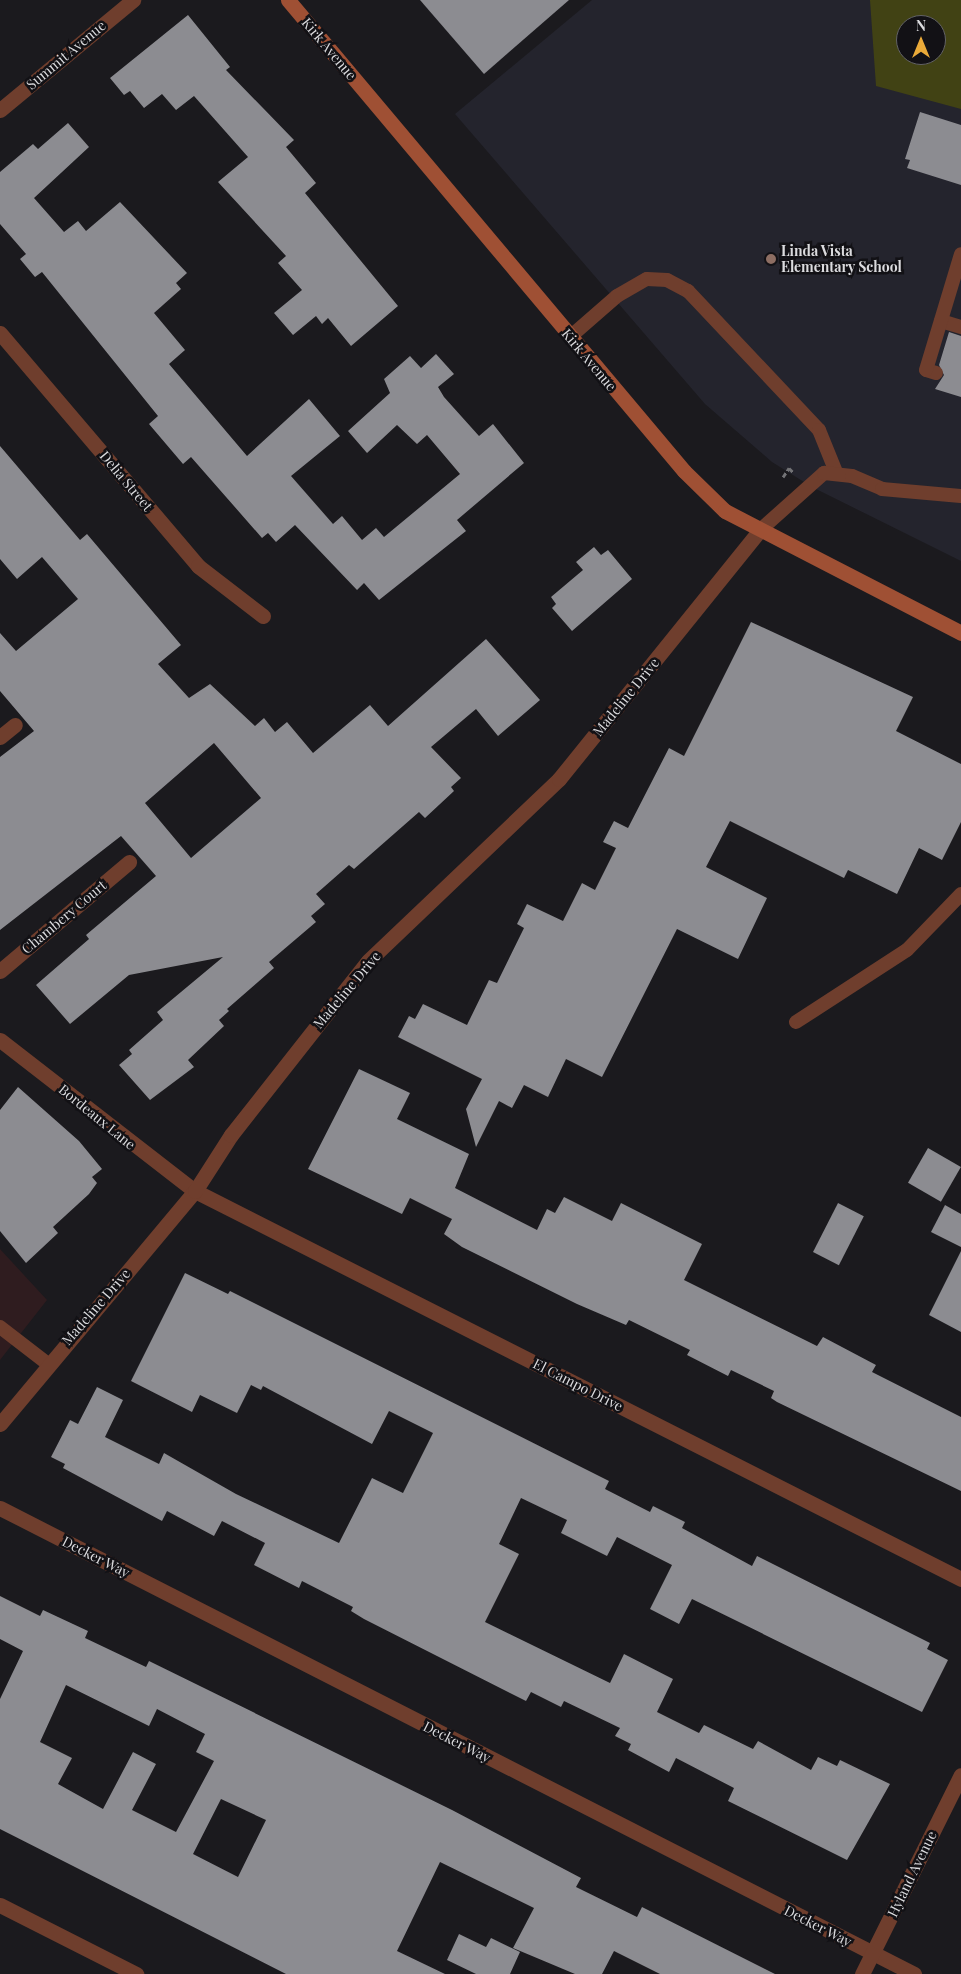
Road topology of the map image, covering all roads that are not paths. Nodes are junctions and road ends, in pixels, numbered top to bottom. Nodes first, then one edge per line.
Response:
1 (133, 0) edge
2 (288, 0) edge
3 (0, 110) edge
4 (961, 254) edge
5 (941, 321) junction
6 (961, 327) edge
7 (0, 334) edge
8 (570, 337) junction
9 (936, 374) dead end
10 (836, 472) junction
11 (961, 496) edge
12 (758, 532) junction
13 (263, 616) dead end
14 (961, 633) edge
15 (15, 725) dead end
16 (0, 737) edge
17 (129, 862) dead end
18 (961, 894) edge
19 (0, 972) edge
20 (796, 1022) dead end
21 (0, 1040) edge
22 (195, 1192) junction
23 (0, 1327) edge
24 (48, 1364) junction
25 (0, 1424) edge
26 (0, 1508) edge
27 (961, 1579) edge
28 (961, 1775) edge
29 (0, 1905) edge
30 (872, 1954) junction
31 (136, 1974) edge
32 (862, 1974) edge
33 (914, 1974) edge

1 - 3 street, Summit Avenue
2 - 8 street, Kirk Avenue
4 - 5 lane
5 - 6 lane
5 - 9 lane
7 - 13 street, Delia Street
8 - 10 lane
8 - 12 street, Kirk Avenue
10 - 11 lane
10 - 12 lane
12 - 14 street, Kirk Avenue
12 - 22 street, Madeline Drive
15 - 16 street
17 - 19 street, Chambery Court
18 - 20 lane
21 - 22 street, Bordeaux Lane
22 - 24 street, Madeline Drive
22 - 27 street, El Campo Drive
23 - 24 lane
24 - 25 street, Madeline Drive
26 - 30 street, Decker Way
28 - 30 street, Hyland Avenue
29 - 31 street
30 - 32 street, Hyland Avenue
30 - 33 street, Decker Way

